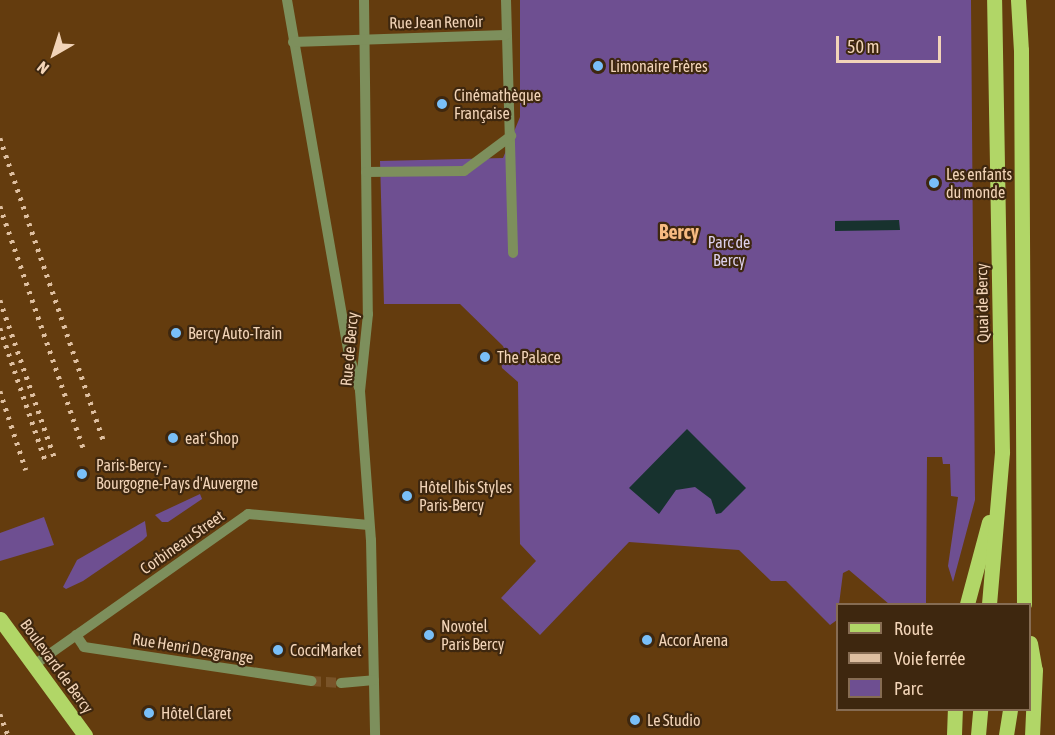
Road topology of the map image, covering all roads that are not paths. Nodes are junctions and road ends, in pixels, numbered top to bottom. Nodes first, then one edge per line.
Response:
1 (287, 0) edge
2 (364, 0) edge
3 (506, 0) edge
4 (992, 0) edge
5 (1018, 0) edge
6 (506, 35) junction
7 (366, 38) junction
8 (294, 42) junction
9 (511, 136) junction
10 (366, 172) junction
11 (513, 253) dead end
12 (360, 392) junction
13 (999, 484) junction
14 (368, 525) junction
15 (967, 603) edge
16 (989, 603) edge
17 (1024, 603) edge
18 (0, 619) edge
19 (76, 635) junction
20 (1031, 652) edge
21 (34, 665) junction
22 (374, 680) junction
23 (311, 681) tunnel mouth
24 (341, 683) tunnel mouth
25 (955, 711) edge
26 (980, 711) edge
27 (1010, 711) edge
28 (85, 735) edge
29 (375, 735) edge
30 (954, 735) edge
31 (978, 735) edge
32 (1006, 735) edge
33 (1032, 735) edge

1 - 8 street
2 - 7 street, Rue de Bercy
3 - 6 street
4 - 13 main road, Quai de Bercy
5 - 17 main road
6 - 7 street, Rue Jean Renoir
6 - 9 street
7 - 8 street
7 - 10 street, Rue de Bercy
8 - 12 street
9 - 10 street
9 - 11 street
10 - 12 street, Rue de Bercy
12 - 14 street, Rue de Bercy
13 - 15 main road
13 - 16 main road, Quai de Bercy
14 - 19 street, Corbineau Street
14 - 22 street, Rue de Bercy
18 - 21 main road, Boulevard de Bercy
19 - 21 street, Corbineau Street
19 - 23 street, Rue Henri Desgrange
20 - 33 main road
21 - 28 main road, Boulevard de Bercy
22 - 24 street
22 - 29 street, Rue de Bercy
25 - 30 main road
26 - 31 main road
27 - 32 main road

